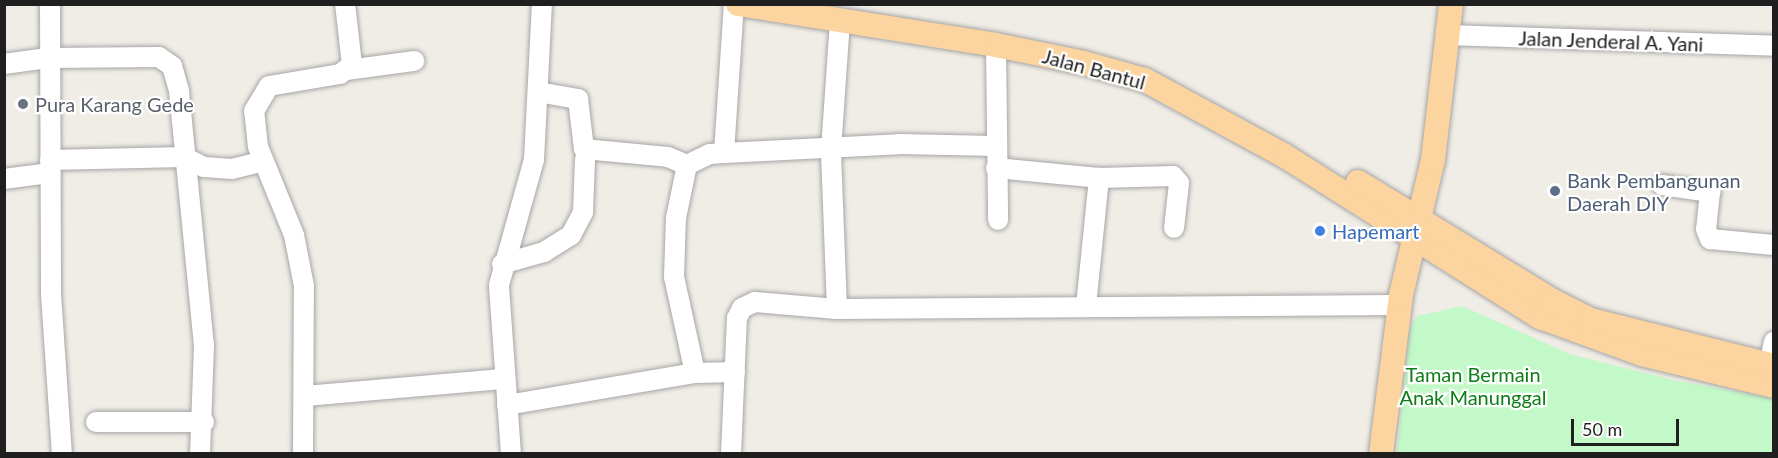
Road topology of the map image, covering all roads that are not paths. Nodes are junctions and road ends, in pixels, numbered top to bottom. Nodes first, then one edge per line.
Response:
1 (50, 4) edge
2 (345, 4) edge
3 (542, 4) edge
4 (736, 4) edge
5 (813, 4) edge
6 (1451, 4) edge
7 (840, 21) junction
8 (1449, 35) junction
9 (996, 45) junction
10 (1773, 46) edge
11 (48, 58) junction
12 (414, 61) dead end
13 (4, 64) edge
14 (347, 70) junction
15 (538, 92) junction
16 (995, 146) junction
17 (831, 150) junction
18 (724, 153) junction
19 (184, 157) junction
20 (585, 159) dead end
21 (263, 162) junction
22 (687, 165) junction
23 (49, 167) junction
24 (996, 168) junction
25 (1099, 178) junction
26 (4, 179) edge
27 (1662, 185) dead end
28 (998, 220) dead end
29 (1416, 226) junction
30 (1174, 228) dead end
31 (1773, 245) edge
32 (502, 264) junction
33 (1400, 305) junction
34 (1086, 306) junction
35 (837, 309) junction
36 (1772, 365) edge
37 (735, 372) junction
38 (696, 373) junction
39 (505, 379) junction
40 (305, 396) junction
41 (507, 405) junction
42 (96, 422) dead end
43 (204, 422) junction
44 (62, 453) edge
45 (200, 453) edge
46 (303, 453) edge
47 (511, 453) edge
48 (730, 453) edge
49 (1381, 453) edge

1 - 11 street
2 - 14 street
3 - 15 street
4 - 7 main road, Jalan Bantul
4 - 18 street
5 - 29 main road, Jalan Bantul
6 - 8 main road
7 - 9 main road, Jalan Bantul
7 - 17 street
8 - 10 street, Jalan Jenderal A. Yani
8 - 29 main road
9 - 16 street
9 - 29 main road, Jalan Bantul
11 - 13 street
11 - 19 street
11 - 23 street
12 - 14 street
14 - 21 street
15 - 22 street
15 - 32 street
16 - 17 street
16 - 24 street
17 - 18 street
17 - 35 street
18 - 22 street
19 - 21 street
19 - 23 street
19 - 43 street
20 - 32 street
21 - 40 street
22 - 38 street
23 - 26 street
23 - 44 street
24 - 25 street
24 - 28 street
25 - 30 street
25 - 34 street
27 - 31 street
29 - 33 main road
29 - 36 main road
32 - 39 street
33 - 34 street
33 - 49 main road
34 - 35 street
35 - 37 street
37 - 38 street
37 - 48 street
38 - 41 street
39 - 40 street
39 - 41 street
40 - 46 street
41 - 47 street
42 - 43 street
43 - 45 street

